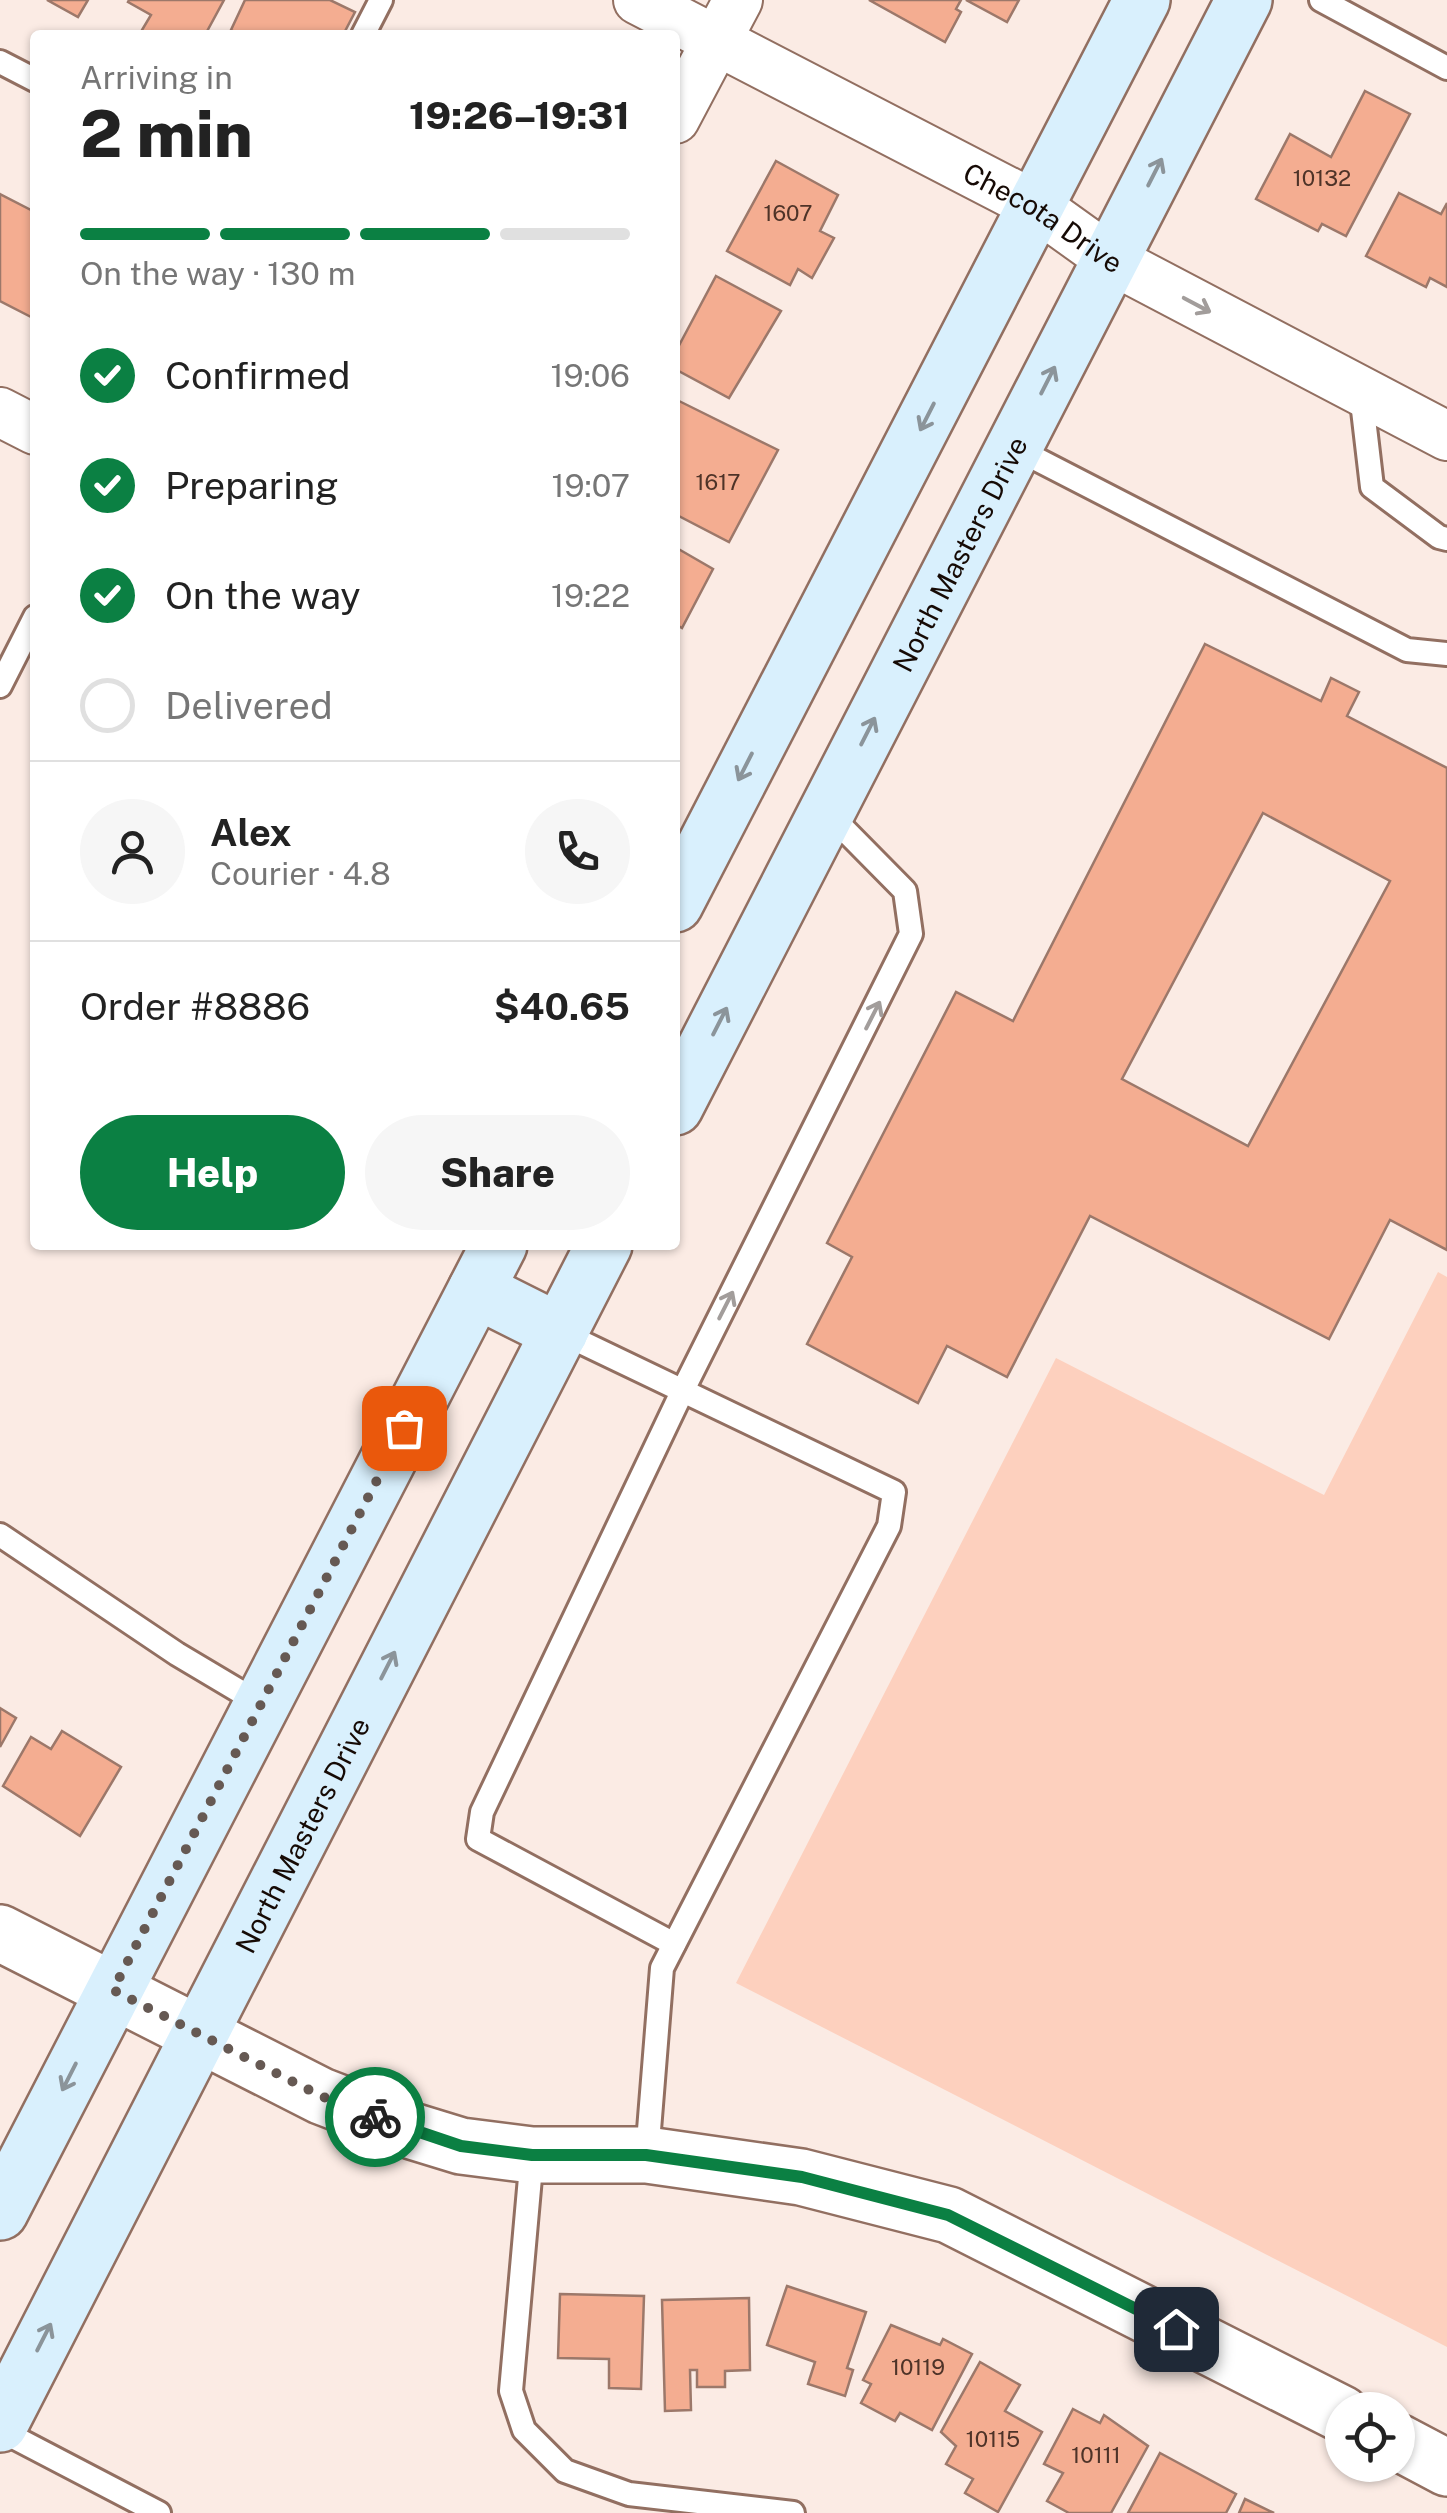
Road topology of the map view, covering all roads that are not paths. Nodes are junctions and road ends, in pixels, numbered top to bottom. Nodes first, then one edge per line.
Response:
1 (380, 0) edge
2 (638, 0) edge
3 (1142, 0) edge
4 (1244, 0) edge
5 (1320, 0) edge
6 (728, 20) edge
7 (365, 30) edge
8 (0, 62) edge
9 (1447, 68) edge
10 (30, 77) edge
11 (680, 109) edge
12 (1036, 206) junction
13 (1110, 259) junction
14 (1361, 391) junction
15 (0, 412) edge
16 (30, 427) edge
17 (1447, 436) edge
18 (1014, 447) junction
19 (1447, 539) edge
20 (30, 628) edge
21 (1447, 654) edge
22 (0, 686) edge
23 (827, 812) junction
24 (680, 894) edge
25 (680, 1097) edge
26 (601, 1250) edge
27 (487, 1267) edge
28 (560, 1332) junction
29 (682, 1392) junction
30 (0, 1535) edge
31 (261, 1704) junction
32 (0, 1933) edge
33 (674, 1944) junction
34 (113, 1990) junction
35 (200, 2032) junction
36 (532, 2155) junction
37 (646, 2155) junction
38 (0, 2212) edge
39 (1325, 2405) edge
40 (0, 2427) edge
41 (1415, 2451) edge
42 (1447, 2468) edge
43 (159, 2513) edge
44 (793, 2513) edge

1 - 7 lane
2 - 6 street, Checota Drive
3 - 12 main road
13 -> 4 main road, North Masters Drive
5 - 9 lane
6 - 11 street
6 - 12 street, Checota Drive
8 - 10 lane
12 - 13 street, Checota Drive
12 -> 24 main road
13 -> 14 street, Checota Drive
18 -> 13 main road, North Masters Drive
14 - 17 street, Checota Drive
14 - 19 lane
15 - 16 street
18 - 21 lane
23 -> 18 main road, North Masters Drive
20 - 22 lane
25 -> 23 main road, North Masters Drive
29 -> 23 lane
26 - 28 main road, North Masters Drive
27 - 28 main road
27 - 31 main road
28 - 29 lane
35 -> 28 main road, North Masters Drive
29 - 33 lane
29 - 33 lane
30 - 31 lane
31 - 34 main road
32 - 34 street
33 - 37 lane
34 - 35 street
34 -> 38 main road
35 - 36 street
40 -> 35 main road, North Masters Drive
36 - 37 street
36 - 44 lane
37 - 39 street
40 - 43 lane
41 - 42 street

